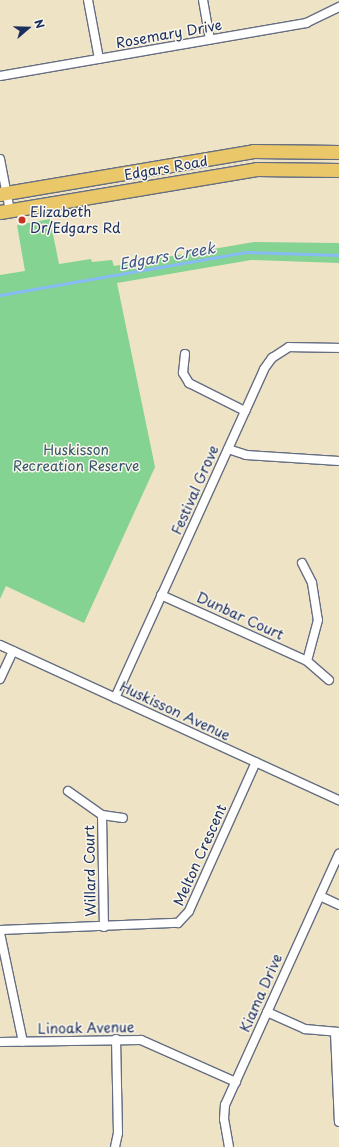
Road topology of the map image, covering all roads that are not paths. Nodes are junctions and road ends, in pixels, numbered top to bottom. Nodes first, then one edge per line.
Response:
1 (88, 0) edge
2 (203, 0) edge
3 (339, 8) edge
4 (210, 40) junction
5 (99, 59) junction
6 (0, 76) edge
7 (339, 152) edge
8 (229, 154) junction
9 (0, 159) edge
10 (339, 170) edge
11 (232, 172) junction
12 (3, 193) edge
13 (5, 212) edge
14 (339, 348) edge
15 (185, 354) dead end
16 (245, 411) junction
17 (228, 449) junction
18 (339, 461) edge
19 (302, 563) dead end
20 (161, 594) junction
21 (0, 646) edge
22 (13, 651) junction
23 (307, 661) junction
24 (0, 679) edge
25 (329, 680) dead end
26 (115, 698) junction
27 (256, 762) junction
28 (68, 791) dead end
29 (339, 800) edge
30 (102, 815) junction
31 (123, 818) dead end
32 (339, 854) edge
33 (320, 896) junction
34 (339, 905) edge
35 (104, 927) junction
36 (0, 930) edge
37 (0, 933) edge
38 (267, 1012) junction
39 (337, 1032) edge
40 (116, 1039) junction
41 (0, 1042) edge
42 (23, 1042) junction
43 (236, 1082) junction
44 (339, 1122) edge
45 (115, 1147) edge
46 (230, 1147) edge

1 - 5 street
2 - 4 street
3 - 4 street, Rosemary Drive
4 - 5 street, Rosemary Drive
5 - 6 street, Rosemary Drive
7 - 8 main road, Edgars Road
8 - 11 main road
8 - 12 main road, Edgars Road
9 - 12 street
10 - 11 main road, Edgars Road
11 - 13 main road, Edgars Road
12 - 13 street
14 - 16 street, Festival Grove
15 - 16 street
16 - 17 street, Festival Grove
17 - 18 street
17 - 20 street, Festival Grove
19 - 23 street
20 - 23 street, Dunbar Court
20 - 26 street, Festival Grove
21 - 22 street, Huskisson Avenue
22 - 24 street
22 - 26 street, Huskisson Avenue
23 - 25 street, Dunbar Court
26 - 27 street, Huskisson Avenue
27 - 29 street, Huskisson Avenue
27 - 35 street, Melton Crescent
28 - 30 street, Willard Court
30 - 31 street, Willard Court
30 - 35 street, Willard Court
32 - 33 street, Kiama Drive
33 - 34 street
33 - 38 street, Kiama Drive
35 - 36 street, Melton Crescent
37 - 42 street
38 - 39 street
38 - 43 street, Kiama Drive
39 - 44 street
40 - 42 street, Linoak Avenue
40 - 43 street, Linoak Avenue
40 - 45 street
41 - 42 street, Linoak Avenue
43 - 46 street, Kiama Drive

